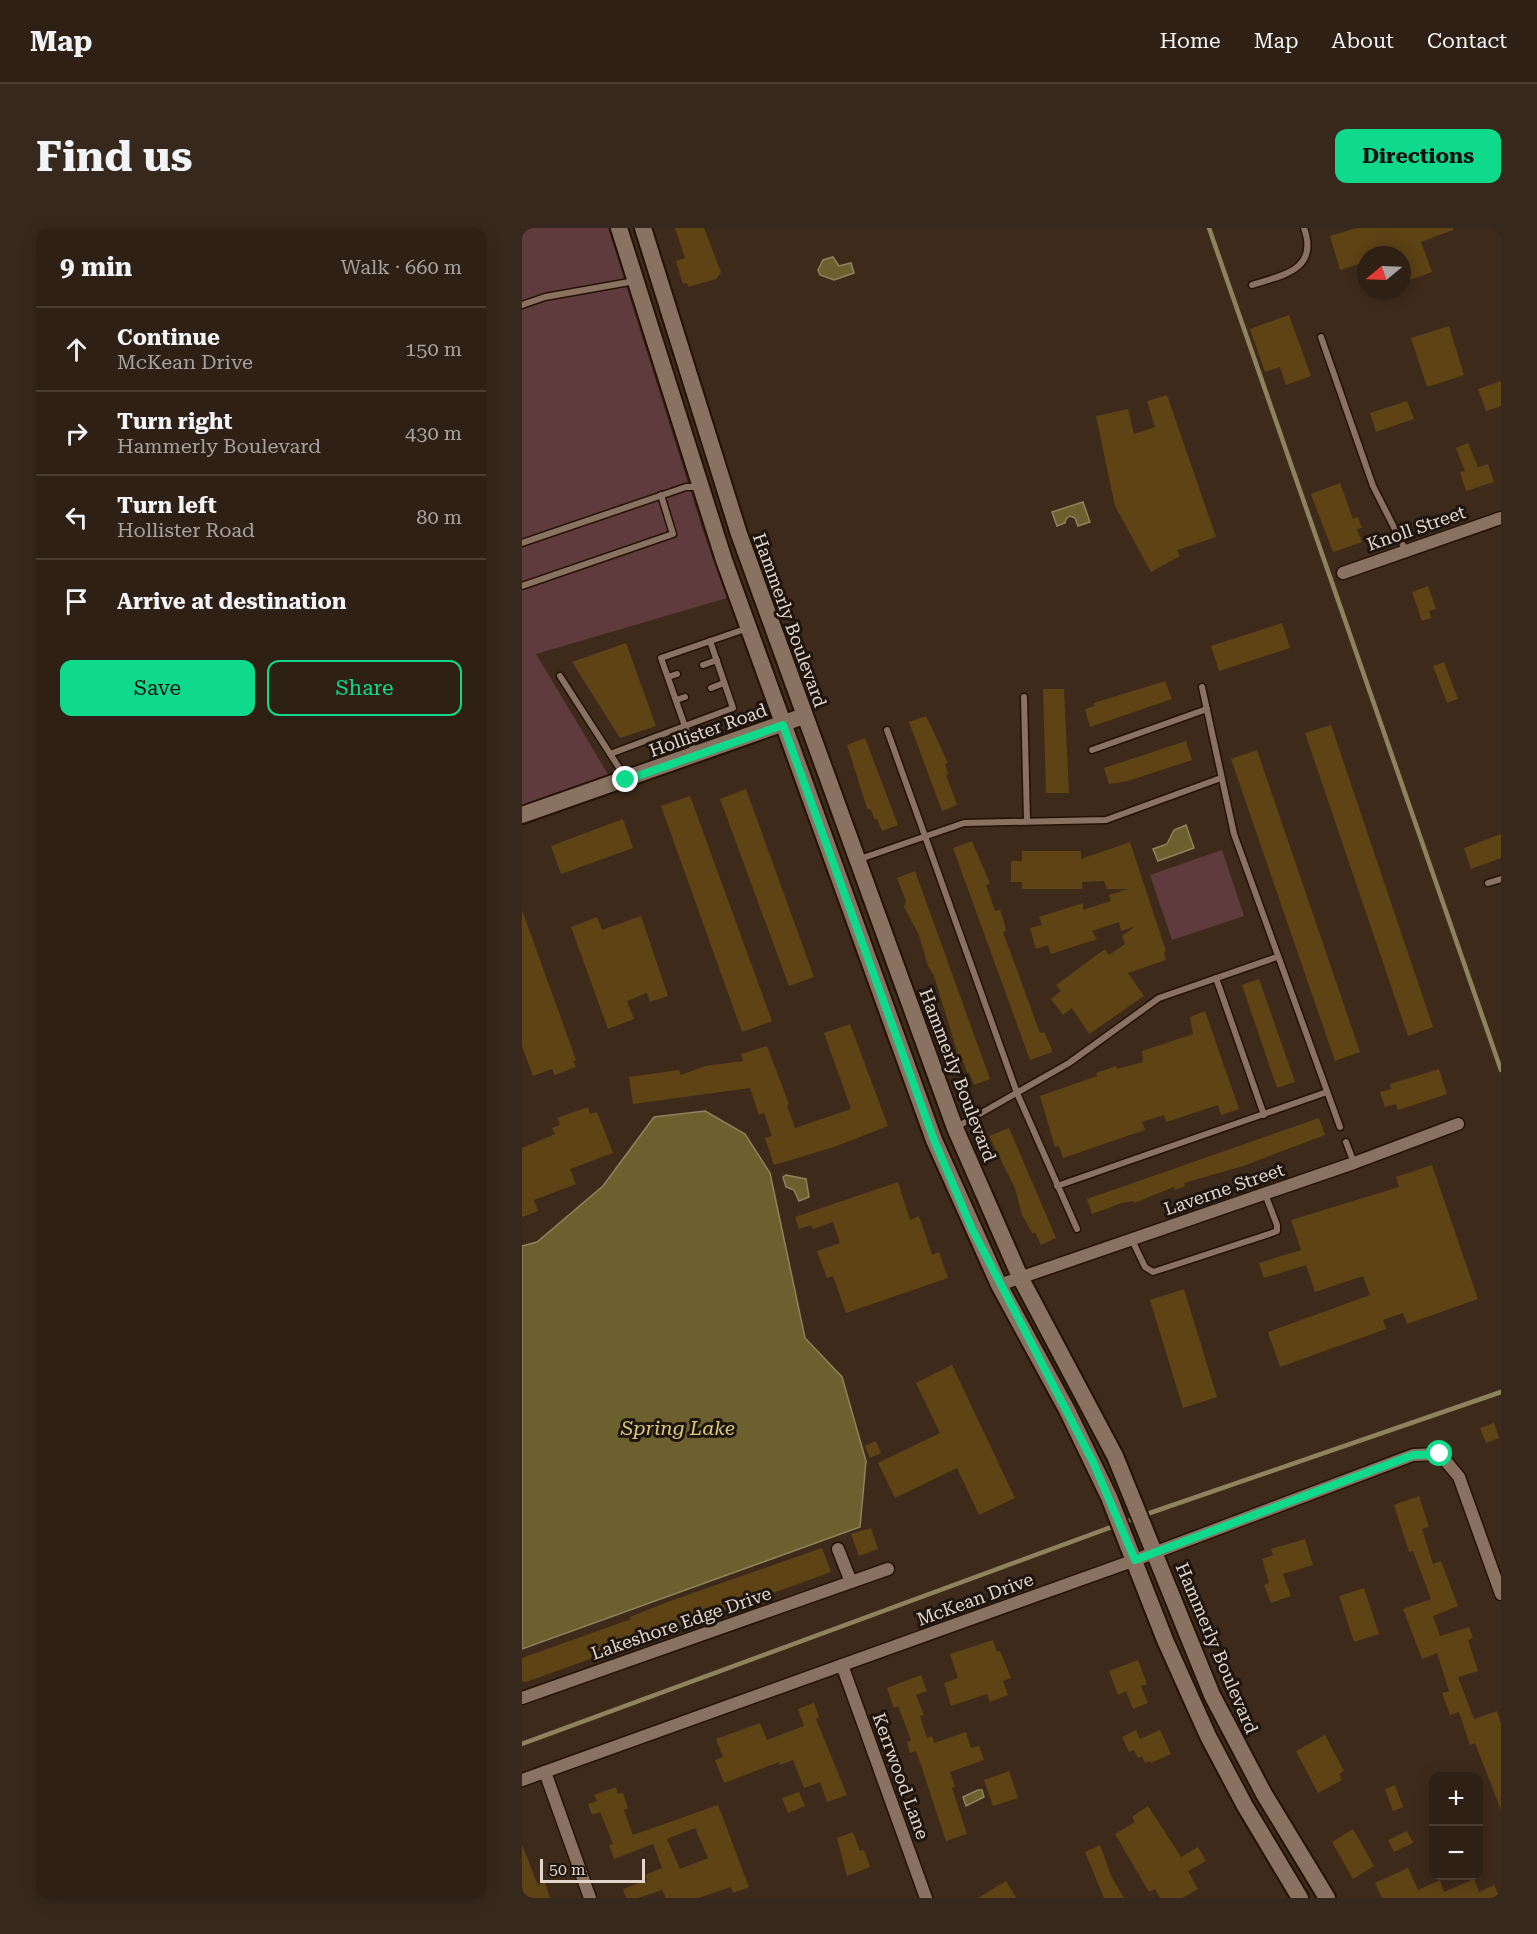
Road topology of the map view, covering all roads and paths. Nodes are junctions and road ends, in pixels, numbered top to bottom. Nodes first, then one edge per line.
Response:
1 (619, 228) edge
2 (643, 228) edge
3 (1304, 228) edge
4 (635, 281) junction
5 (1252, 285) dead end
6 (522, 305) edge
7 (1321, 337) dead end
8 (699, 487) junction
9 (661, 495) junction
10 (1501, 518) edge
11 (522, 543) edge
12 (1406, 551) junction
13 (1343, 573) dead end
14 (522, 586) edge
15 (748, 628) junction
16 (710, 641) junction
17 (717, 660) junction
18 (703, 664) dead end
19 (677, 674) dead end
20 (560, 676) dead end
21 (668, 677) junction
22 (724, 683) junction
23 (1203, 687) dead end
24 (711, 688) dead end
25 (685, 697) dead end
26 (1023, 697) dead end
27 (676, 700) junction
28 (1207, 710) junction
29 (804, 716) junction
30 (783, 725) junction
31 (685, 727) junction
32 (887, 730) dead end
33 (1092, 750) dead end
34 (610, 754) junction
35 (695, 756) junction
36 (1221, 778) junction
37 (626, 780) junction
38 (522, 815) edge
39 (1027, 820) junction
40 (925, 835) junction
41 (856, 860) junction
42 (1501, 879) edge
43 (1488, 883) dead end
44 (882, 930) junction
45 (860, 937) junction
46 (1277, 957) junction
47 (1216, 978) junction
48 (1327, 1092) junction
49 (1017, 1093) junction
50 (1264, 1115) junction
51 (1458, 1124) dead end
52 (1340, 1127) dead end
53 (955, 1128) junction
54 (934, 1140) junction
55 (1346, 1142) dead end
56 (1354, 1163) junction
57 (1057, 1186) junction
58 (1265, 1194) junction
59 (1077, 1229) dead end
60 (1131, 1240) junction
61 (1020, 1277) junction
62 (999, 1285) junction
63 (1152, 1545) junction
64 (838, 1549) dead end
65 (1132, 1553) junction
66 (888, 1569) dead end
67 (851, 1582) junction
68 (1501, 1594) edge
69 (842, 1665) junction
70 (522, 1698) edge
71 (545, 1772) junction
72 (522, 1780) edge
73 (1264, 1794) junction
74 (1245, 1806) junction
75 (590, 1898) edge
76 (926, 1898) edge
77 (1300, 1898) edge
78 (1327, 1898) edge

1 - 4 main road
2 - 29 main road, Hammerly Boulevard
3 - 5 lane
4 - 6 lane
4 - 8 main road
7 - 12 lane
8 - 9 lane
8 - 15 main road
9 - 11 lane
9 - 14 lane
10 - 12 street, Knoll Street
12 - 13 street, Knoll Street
15 - 16 lane
15 - 30 main road
16 - 17 lane
16 - 21 lane
17 - 18 lane
17 - 22 lane
19 - 21 lane
20 - 34 lane
21 - 27 lane
22 - 24 lane
22 - 31 lane
23 - 28 lane
25 - 27 lane
26 - 39 lane
27 - 31 lane
28 - 33 lane
28 - 36 lane
29 - 30 main road, Hollister Road
29 - 41 main road, Hammerly Boulevard
30 - 35 main road, Hollister Road
30 - 45 main road
31 - 34 lane
31 - 35 lane
32 - 40 lane
34 - 37 lane
35 - 37 main road, Hollister Road
36 - 39 lane
36 - 46 lane
37 - 38 main road, Hollister Road
39 - 40 lane
40 - 41 lane
40 - 49 lane
41 - 44 main road, Hammerly Boulevard
42 - 43 lane
44 - 45 main road
44 - 53 main road, Hammerly Boulevard
45 - 54 main road
46 - 47 lane
46 - 48 lane
47 - 49 lane
47 - 50 lane
48 - 50 lane
48 - 52 lane
49 - 53 lane
49 - 57 lane
50 - 57 lane
51 - 56 street, Laverne Street
53 - 54 main road
53 - 61 main road, Hammerly Boulevard
54 - 62 main road
55 - 56 lane
56 - 58 street, Laverne Street
57 - 59 lane
58 - 60 street, Laverne Street
58 - 60 lane
60 - 61 street, Laverne Street
61 - 62 street, Laverne Street
61 - 63 main road, Hammerly Boulevard
62 - 65 main road
63 - 65 street, McKean Drive
63 - 68 street, McKean Drive
63 - 73 main road, Hammerly Boulevard
64 - 67 street
65 - 69 street, McKean Drive
65 - 74 main road
66 - 67 street, Lakeshore Edge Drive
67 - 70 street, Lakeshore Edge Drive
69 - 71 street, McKean Drive
69 - 76 street, Kerrwood Lane
71 - 72 street, McKean Drive
71 - 75 street
73 - 74 main road
73 - 78 main road, Hammerly Boulevard
74 - 77 main road

